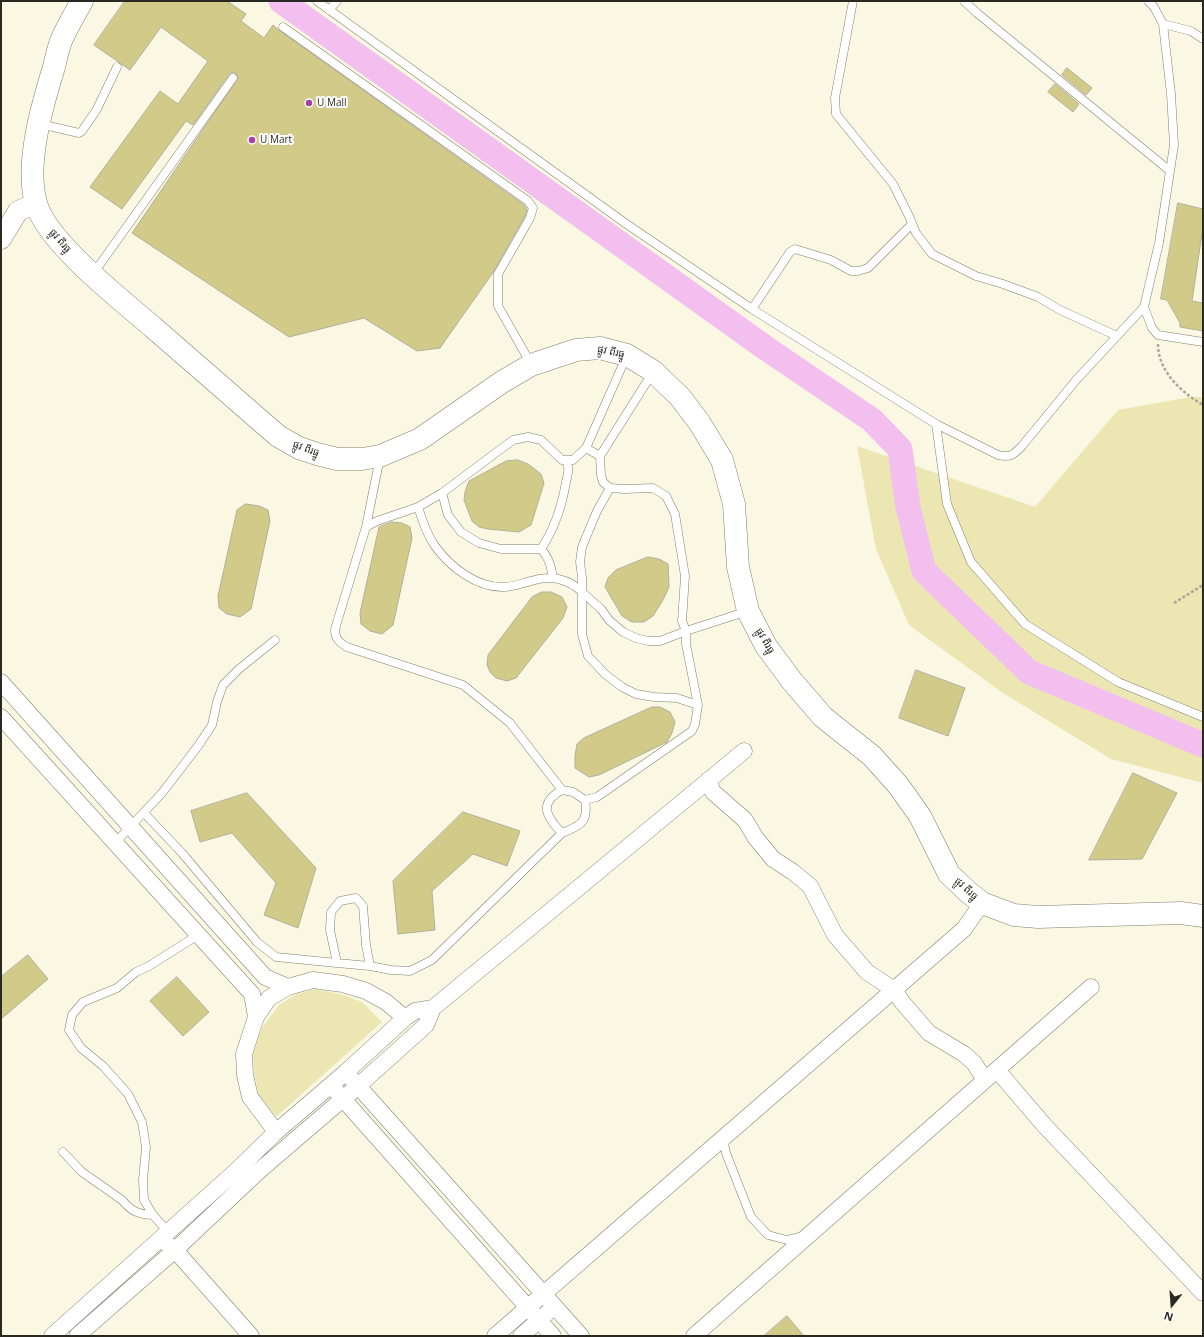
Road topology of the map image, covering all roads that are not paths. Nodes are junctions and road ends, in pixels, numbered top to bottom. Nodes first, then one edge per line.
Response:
1 (82, 1) edge
2 (317, 1) edge
3 (337, 1) edge
4 (853, 1) edge
5 (964, 1) edge
6 (1148, 1) edge
7 (329, 10) junction
8 (1163, 24) junction
9 (283, 27) dead end
10 (1203, 39) edge
11 (117, 67) dead end
12 (233, 78) dead end
13 (39, 123) junction
14 (1170, 171) junction
15 (36, 203) junction
16 (912, 224) junction
17 (1, 240) edge
18 (93, 274) junction
19 (1144, 307) junction
20 (752, 309) junction
21 (1117, 336) junction
22 (1203, 342) edge
23 (627, 355) junction
24 (531, 365) junction
25 (653, 371) junction
26 (936, 424) junction
27 (586, 448) junction
28 (380, 456) junction
29 (600, 456) junction
30 (566, 460) junction
31 (610, 488) junction
32 (442, 493) junction
33 (418, 507) junction
34 (366, 527) junction
35 (541, 549) junction
36 (553, 578) junction
37 (582, 592) junction
38 (748, 611) junction
39 (686, 631) junction
40 (275, 640) dead end
41 (1, 682) edge
42 (698, 705) junction
43 (1, 717) edge
44 (1203, 717) edge
45 (744, 751) dead end
46 (708, 780) junction
47 (562, 790) junction
48 (585, 800) junction
49 (144, 813) junction
50 (131, 827) junction
51 (562, 833) junction
52 (115, 843) junction
53 (982, 903) junction
54 (1203, 916) edge
55 (198, 935) junction
56 (337, 963) junction
57 (370, 966) junction
58 (288, 987) junction
59 (1091, 987) dead end
60 (893, 989) junction
61 (433, 1008) junction
62 (256, 1017) junction
63 (405, 1018) junction
64 (997, 1070) junction
65 (346, 1072) junction
66 (985, 1080) junction
67 (330, 1085) junction
68 (358, 1086) junction
69 (342, 1098) junction
70 (276, 1132) junction
71 (723, 1138) junction
72 (64, 1152) dead end
73 (153, 1215) junction
74 (164, 1235) junction
75 (808, 1235) junction
76 (175, 1250) junction
77 (1203, 1293) edge
78 (544, 1294) junction
79 (527, 1307) junction
80 (555, 1307) junction
81 (539, 1320) junction
82 (52, 1336) edge
83 (77, 1336) edge
84 (251, 1336) edge
85 (495, 1336) edge
86 (521, 1336) edge
87 (553, 1336) edge
88 (581, 1336) edge
89 (694, 1336) edge

1 - 13 main road, ផ្លូវ ពីរធ្នូ
2 - 7 lane
3 - 7 lane
4 - 16 lane
5 - 14 lane
6 - 8 lane
7 - 20 lane
8 - 10 lane
8 - 14 lane
9 - 24 lane
11 - 13 lane
12 - 18 lane
13 - 15 main road, ផ្លូវ ពីរធ្នូ
14 - 19 lane
15 - 17 street
15 - 18 main road, ផ្លូវ ពីរធ្នូ
16 - 20 lane
16 - 21 lane
18 - 28 main road, ផ្លូវ ពីរធ្នូ
19 - 21 lane
19 - 22 lane
20 - 26 lane
21 - 26 lane
23 - 24 main road, ផ្លូវ ពីរធ្នូ
23 - 25 main road, ផ្លូវ ពីរធ្នូ
23 - 27 lane
24 - 28 main road, ផ្លូវ ពីរធ្នូ
25 - 29 lane
25 - 38 main road, ផ្លូវ ពីរធ្នូ
26 - 44 lane
27 - 29 lane
27 - 30 lane
28 - 34 lane
29 - 31 lane
30 - 32 lane
30 - 35 lane
31 - 37 lane
31 - 39 lane
32 - 33 lane
32 - 35 lane
33 - 34 lane
33 - 36 lane
34 - 47 lane
35 - 36 lane
36 - 37 lane
37 - 39 lane
37 - 42 lane
38 - 39 lane
38 - 53 main road, ផ្លូវ ពីរធ្នូ
39 - 42 lane
40 - 49 lane
41 - 50 street
42 - 48 lane
43 - 52 street
45 - 46 street
46 - 60 street
46 - 61 street
47 - 48 lane
47 - 51 lane
48 - 51 lane
49 - 50 lane
49 - 56 lane
50 - 52 lane
50 - 58 street
51 - 57 lane
52 - 55 street
53 - 54 main road, ផ្លូវ ពីរធ្នូ
53 - 60 street
55 - 62 street
55 - 73 lane
56 - 57 lane
56 - 57 lane
58 - 62 street
58 - 63 street
59 - 64 street
60 - 66 street
60 - 71 street
61 - 63 street
61 - 68 street
62 - 70 street
63 - 65 street
64 - 66 street
64 - 77 street
65 - 67 street
65 - 68 street
66 - 75 street
67 - 69 street
67 - 70 street
68 - 69 street
68 - 78 street
69 - 76 street
69 - 79 street
70 - 74 street
71 - 75 lane
71 - 78 street
72 - 73 lane
73 - 74 lane
74 - 76 street
74 - 82 street
75 - 89 street
76 - 83 street
76 - 84 street
78 - 79 street
78 - 80 street
79 - 81 street
79 - 85 street
80 - 81 street
80 - 88 street
81 - 86 street
81 - 87 street

